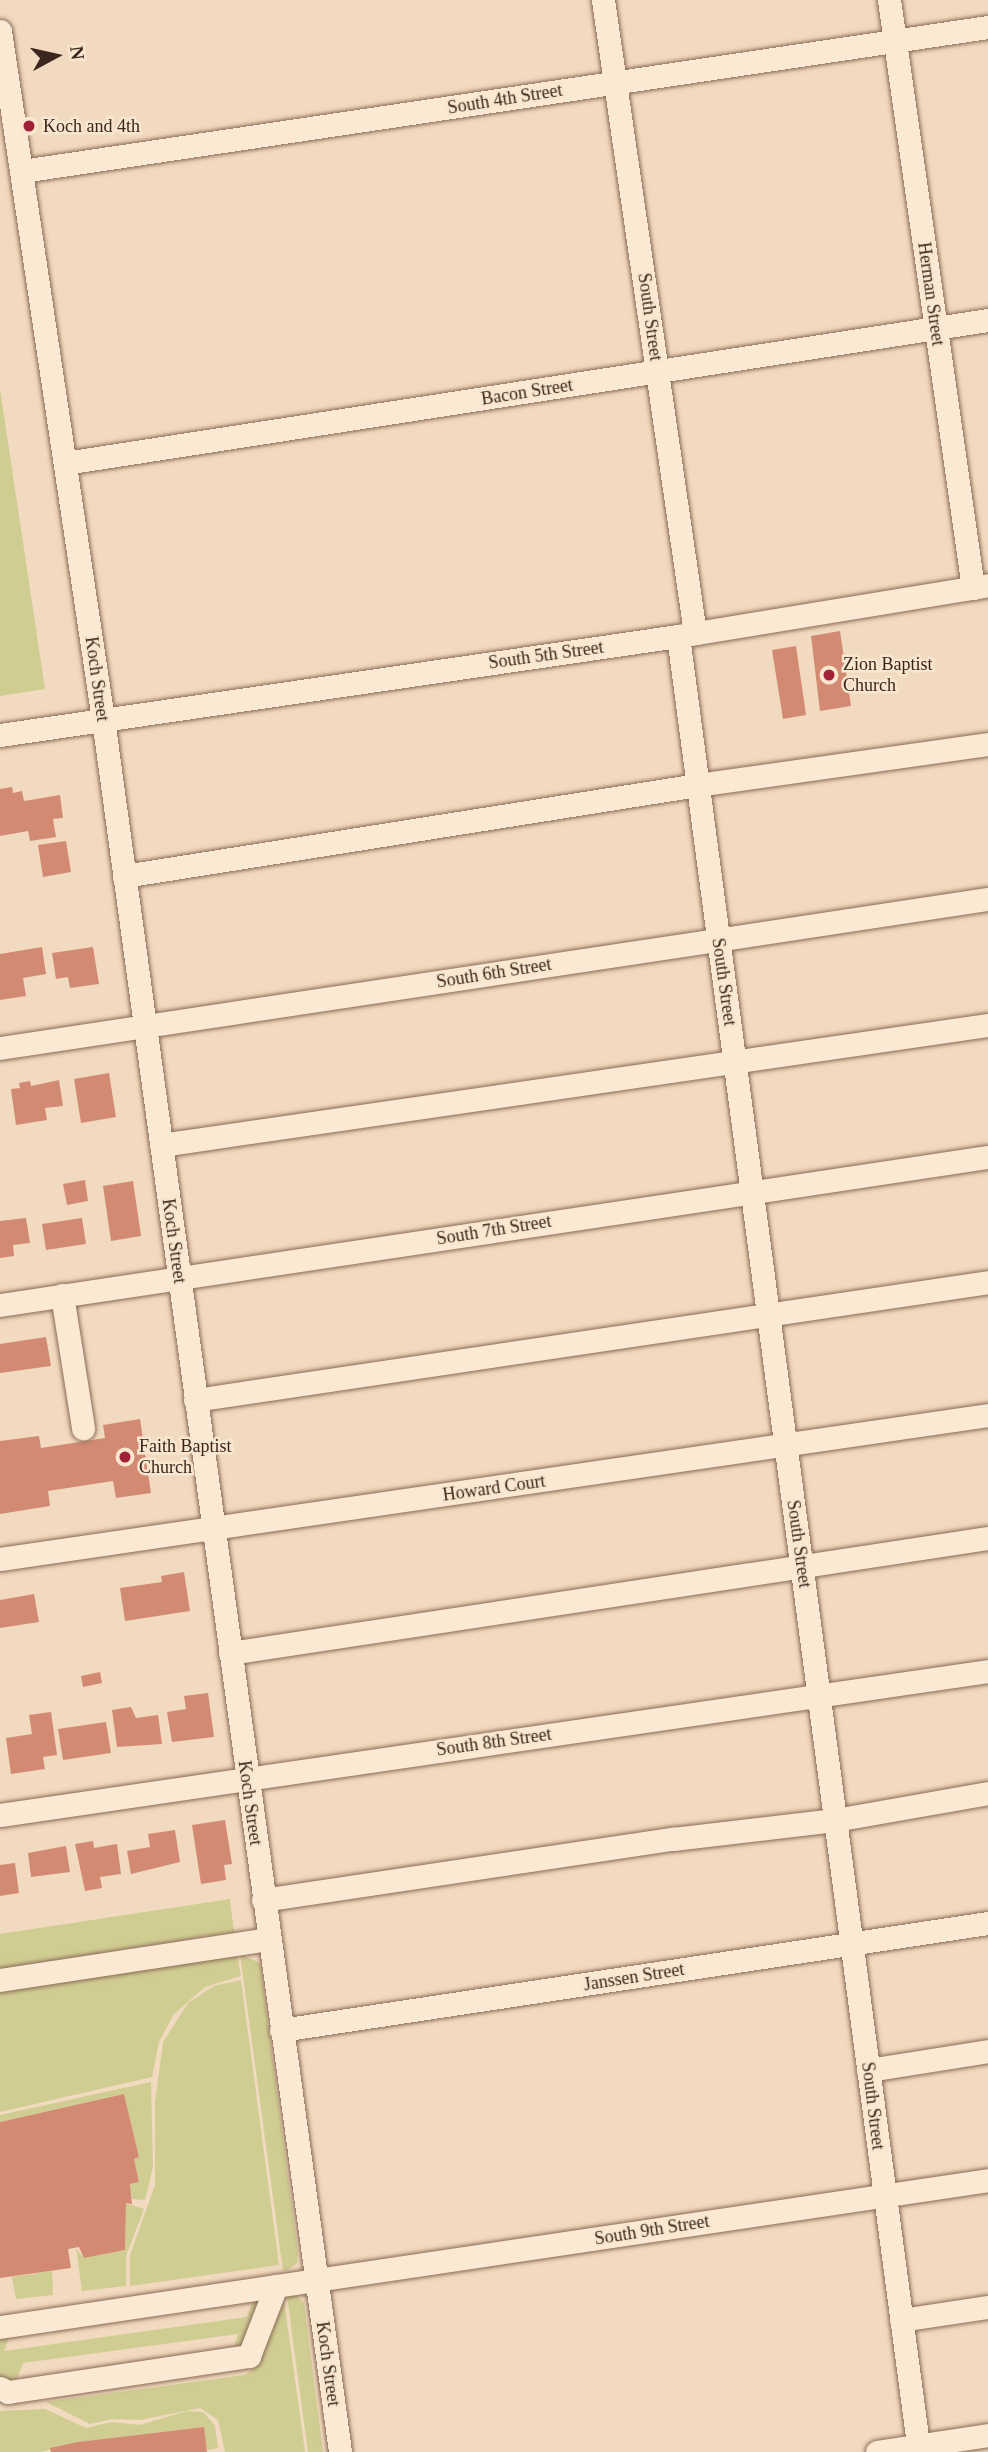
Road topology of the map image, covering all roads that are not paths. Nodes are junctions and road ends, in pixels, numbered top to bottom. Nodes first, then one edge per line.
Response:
1 (603, 0) edge
2 (889, 0) edge
3 (988, 27) edge
4 (0, 31) edge
5 (895, 42) junction
6 (615, 82) junction
7 (22, 171) junction
8 (988, 320) edge
9 (935, 328) junction
10 (658, 372) junction
11 (65, 463) junction
12 (981, 586) edge
13 (686, 635) junction
14 (103, 719) junction
15 (0, 735) edge
16 (988, 744) edge
17 (697, 785) junction
18 (124, 876) junction
19 (988, 899) edge
20 (718, 939) junction
21 (988, 1025) edge
22 (145, 1026) junction
23 (0, 1048) edge
24 (734, 1061) junction
25 (161, 1145) junction
26 (988, 1157) edge
27 (751, 1192) junction
28 (178, 1278) junction
29 (988, 1282) edge
30 (62, 1295) junction
31 (0, 1305) edge
32 (768, 1311) junction
33 (195, 1400) junction
34 (988, 1415) edge
35 (83, 1427) dead end
36 (786, 1446) junction
37 (213, 1528) junction
38 (988, 1538) edge
39 (0, 1559) edge
40 (802, 1564) junction
41 (230, 1653) junction
42 (988, 1671) edge
43 (819, 1696) junction
44 (247, 1778) junction
45 (988, 1793) edge
46 (0, 1815) edge
47 (835, 1821) junction
48 (263, 1900) junction
49 (988, 1923) edge
50 (268, 1939) junction
51 (852, 1944) junction
52 (0, 1980) edge
53 (281, 2031) junction
54 (988, 2051) edge
55 (868, 2070) junction
56 (988, 2180) edge
57 (885, 2196) junction
58 (316, 2281) junction
59 (276, 2286) junction
60 (988, 2307) edge
61 (901, 2320) junction
62 (0, 2326) edge
63 (0, 2388) edge
64 (988, 2435) edge
65 (918, 2449) edge
66 (340, 2452) edge
67 (877, 2452) edge

1 - 6 street, South Street
2 - 5 street, Herman Street
3 - 5 street, South 4th Street
4 - 7 street, Koch Street
5 - 6 street, South 4th Street
5 - 9 street, Herman Street
6 - 7 street, South 4th Street
6 - 10 street, South Street
7 - 11 street, Koch Street
8 - 9 street, Bacon Street
9 - 10 street, Bacon Street
9 - 12 street, Herman Street
10 - 11 street, Bacon Street
10 - 13 street, South Street
11 - 14 street, Koch Street
12 - 13 street, South 5th Street
13 - 14 street, South 5th Street
13 - 17 street, South Street
14 - 15 street, South 5th Street
14 - 18 street, Koch Street
16 - 17 street
17 - 18 street
17 - 20 street, South Street
18 - 22 street, Koch Street
19 - 20 street, South 6th Street
20 - 22 street, South 6th Street
20 - 24 street, South Street
21 - 24 street
22 - 23 street, South 6th Street
22 - 25 street, Koch Street
24 - 25 street
24 - 27 street, South Street
25 - 28 street, Koch Street
26 - 27 street, South 7th Street
27 - 28 street, South 7th Street
27 - 32 street, South Street
28 - 30 street, South 7th Street
28 - 33 street, Koch Street
29 - 32 street
30 - 31 street, South 7th Street
30 - 35 street
32 - 33 street
32 - 36 street, South Street
33 - 37 street, Koch Street
34 - 36 street, Howard Court
36 - 37 street, Howard Court
36 - 40 street, South Street
37 - 39 street, Howard Court
37 - 41 street, Koch Street
38 - 40 street
40 - 41 street
40 - 43 street, South Street
41 - 44 street, Koch Street
42 - 43 street, South 8th Street
43 - 44 street, South 8th Street
43 - 47 street, South Street
44 - 46 street, South 8th Street
44 - 48 street, Koch Street
45 - 47 street
47 - 48 street
47 - 51 street, South Street
48 - 50 street, Koch Street
49 - 51 street, Janssen Street
50 - 52 street
50 - 53 street, Koch Street
51 - 53 street, Janssen Street
51 - 55 street, South Street
53 - 58 street, Koch Street
54 - 55 street
55 - 57 street, South Street
56 - 57 street, South 9th Street
57 - 58 street, South 9th Street
57 - 61 street, South Street
58 - 59 street, South 9th Street
58 - 66 street, Koch Street
59 - 62 street, South 9th Street
59 - 63 street
60 - 61 street
61 - 65 street, South Street
64 - 65 street
65 - 67 street

